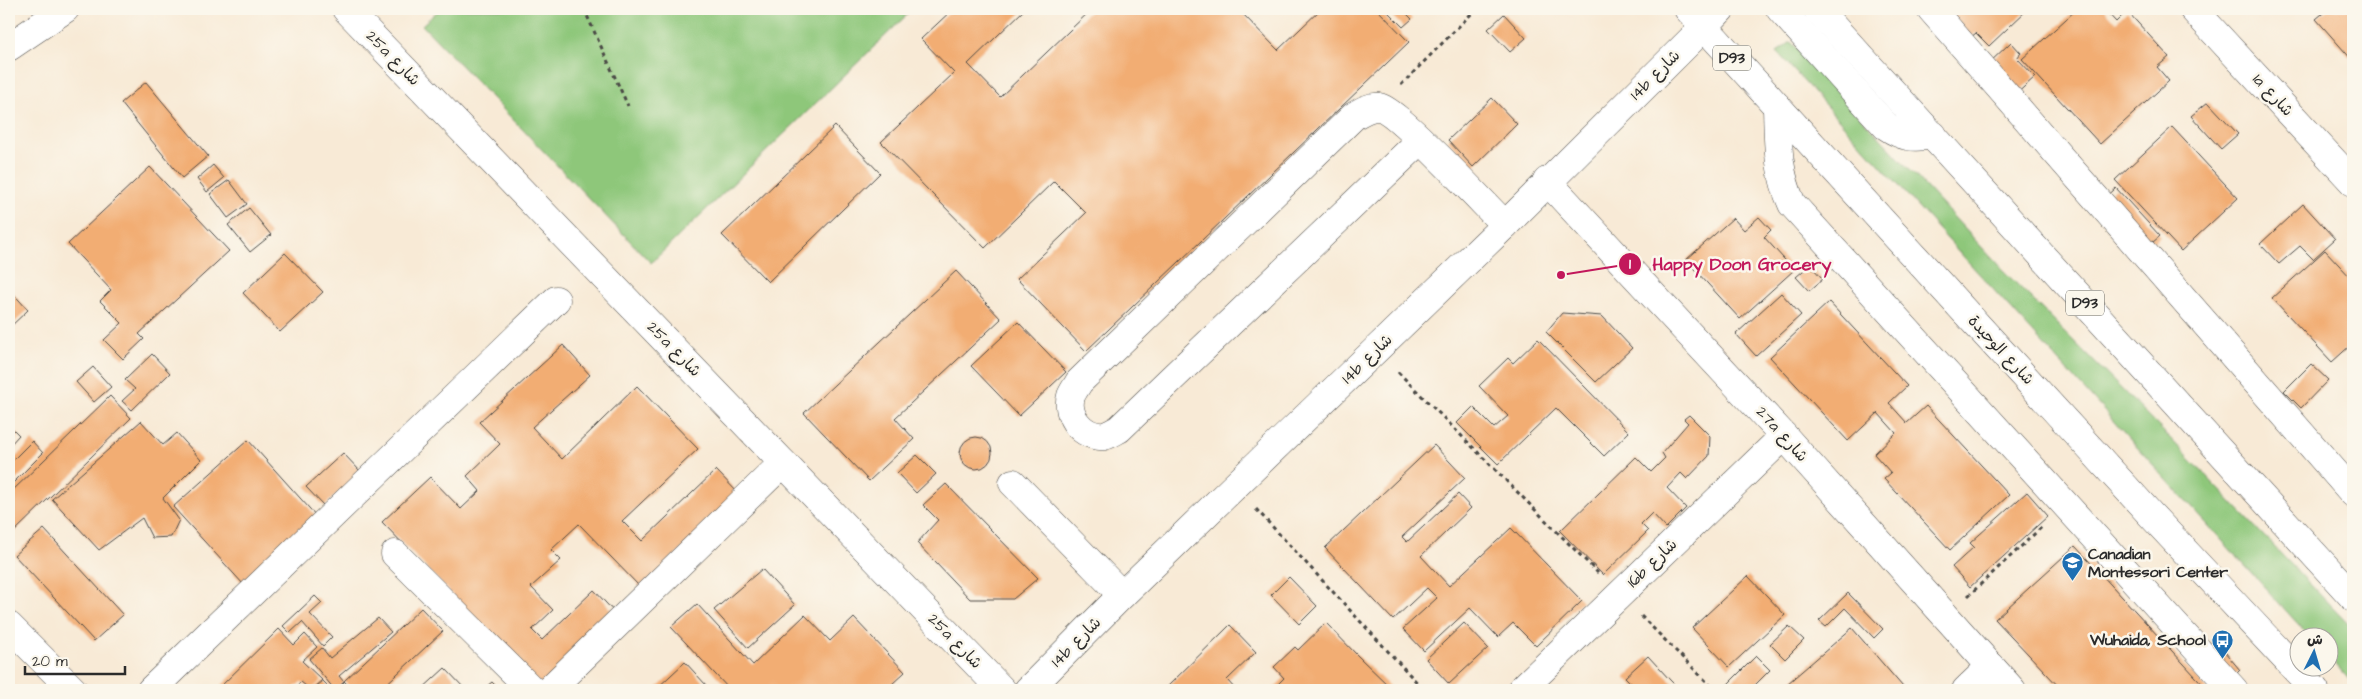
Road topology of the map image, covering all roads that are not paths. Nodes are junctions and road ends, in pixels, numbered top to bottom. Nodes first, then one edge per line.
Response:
1 (65, 9) edge
2 (346, 9) edge
3 (1780, 9) edge
4 (1817, 9) edge
5 (1931, 9) edge
6 (2193, 9) edge
7 (1704, 15) edge
8 (9, 47) edge
9 (1777, 106) junction
10 (1932, 135) junction
11 (1421, 140) junction
12 (1547, 181) junction
13 (2353, 182) edge
14 (1505, 225) junction
15 (556, 300) dead end
16 (1784, 436) junction
17 (783, 463) junction
18 (1013, 483) dead end
19 (2353, 493) edge
20 (395, 554) dead end
21 (1122, 595) junction
22 (2353, 597) edge
23 (9, 626) edge
24 (1991, 666) junction
25 (73, 690) edge
26 (151, 690) edge
27 (532, 690) edge
28 (549, 690) edge
29 (1002, 690) edge
30 (1028, 690) edge
31 (1521, 690) edge
32 (1966, 690) edge
33 (2012, 690) edge
34 (2234, 690) edge
35 (2315, 690) edge

1 - 8 street
2 - 17 street, 25a شارع
3 - 10 street
4 - 10 street, D93
5 - 19 street
6 - 13 street, 1a شارع
7 - 9 street, شارع الوحيدة / D93
7 - 12 street, 14b شارع
9 - 34 street
9 - 35 street, شارع الوحيدة / D93
10 - 22 street, D93
11 - 11 street
11 - 14 street
12 - 14 street, 14b شارع
12 - 16 street, 27a شارع
14 - 21 street, 14b شارع
15 - 26 street
16 - 24 street, 27a شارع
16 - 31 street, 16b شارع
17 - 28 street
17 - 29 street, 25a شارع
18 - 21 street
20 - 27 street
21 - 30 street, 14b شارع
23 - 25 street
24 - 32 street
24 - 33 street, 27a شارع

